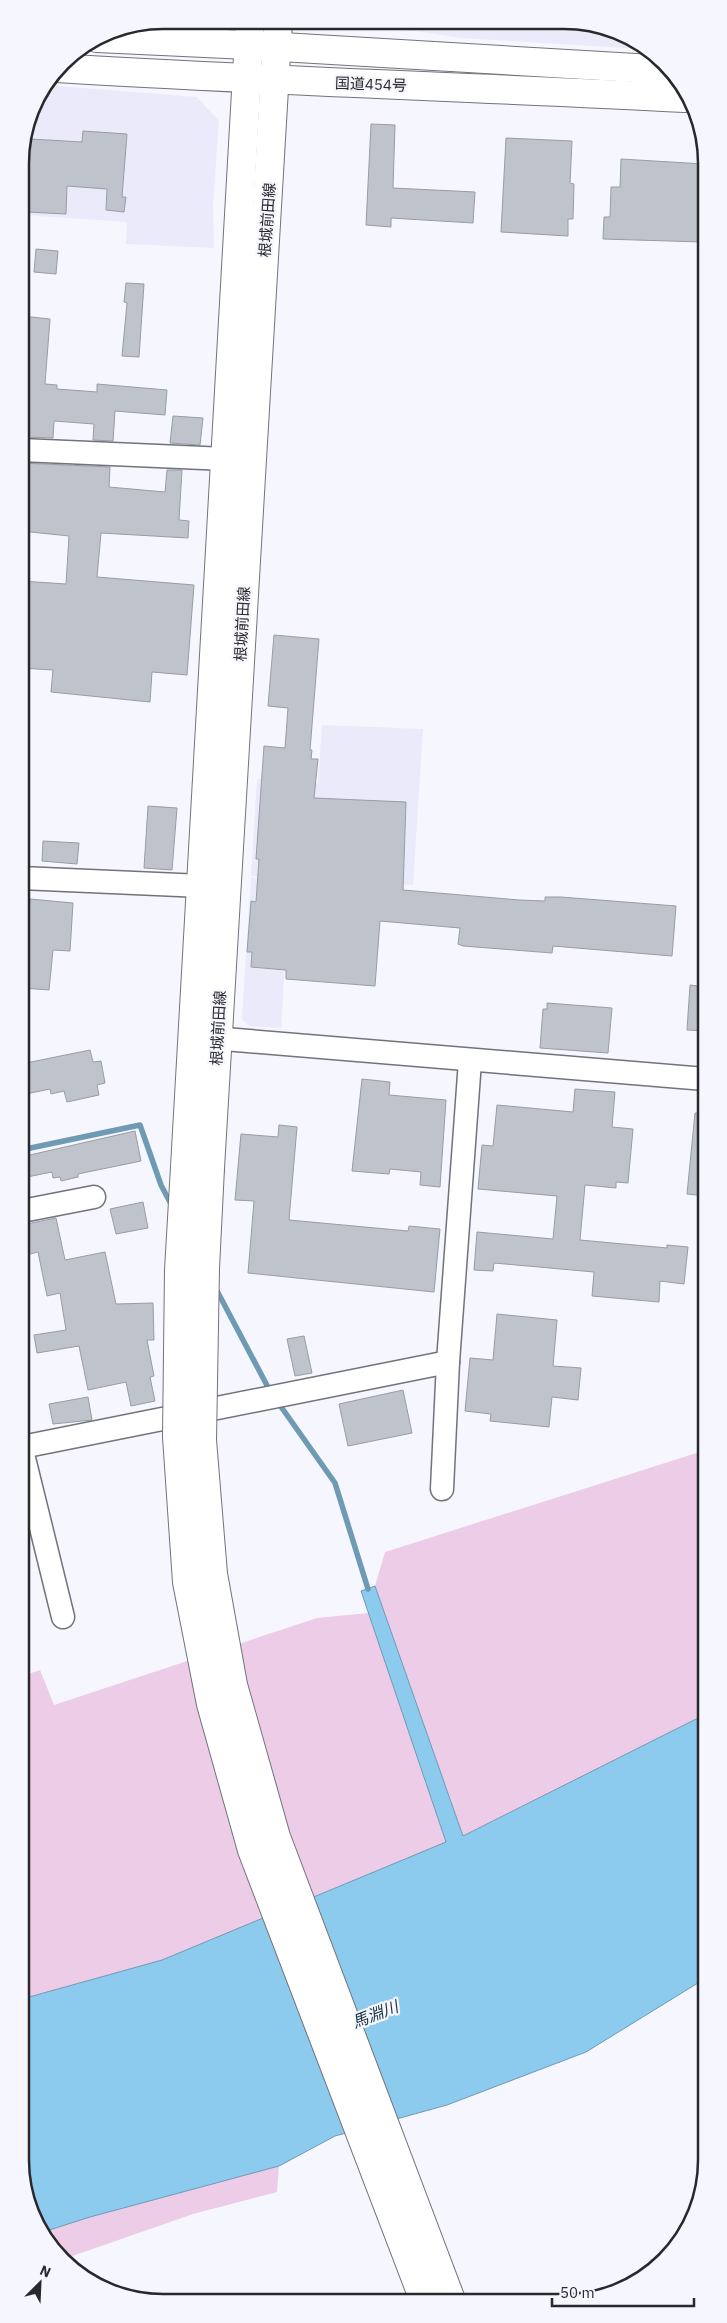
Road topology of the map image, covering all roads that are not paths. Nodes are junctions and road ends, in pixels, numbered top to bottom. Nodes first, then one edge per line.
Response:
1 (249, 33) edge
2 (278, 34) edge
3 (116, 37) edge
4 (67, 69) edge
5 (660, 69) edge
6 (246, 80) junction
7 (276, 81) junction
8 (681, 98) edge
9 (29, 450) edge
10 (226, 459) junction
11 (29, 878) edge
12 (202, 886) junction
13 (206, 1038) junction
14 (470, 1061) junction
15 (698, 1077) edge
16 (198, 1167) junction
17 (94, 1197) dead end
18 (29, 1210) edge
19 (448, 1362) junction
20 (29, 1447) edge
21 (29, 1477) edge
22 (442, 1489) dead end
23 (63, 1617) dead end
24 (422, 2294) edge
25 (449, 2294) edge

1 - 2 main road, 国道454号
1 - 3 main road, 国道454号
1 - 6 main road, 根城前田線
2 - 5 main road, 国道454号
2 - 7 main road, 根城前田線
4 - 6 main road, 国道454号
6 - 7 main road, 国道454号
6 - 10 main road, 根城前田線
7 - 8 main road, 国道454号
7 - 13 main road, 根城前田線
9 - 10 street
10 - 12 main road, 根城前田線
11 - 12 street
12 - 13 main road, 根城前田線
13 - 14 street
13 - 16 main road, 根城前田線
14 - 15 street
14 - 19 street
16 - 24 main road, bridge
16 - 25 main road, bridge
17 - 18 street
19 - 20 street
19 - 22 street
21 - 23 street

